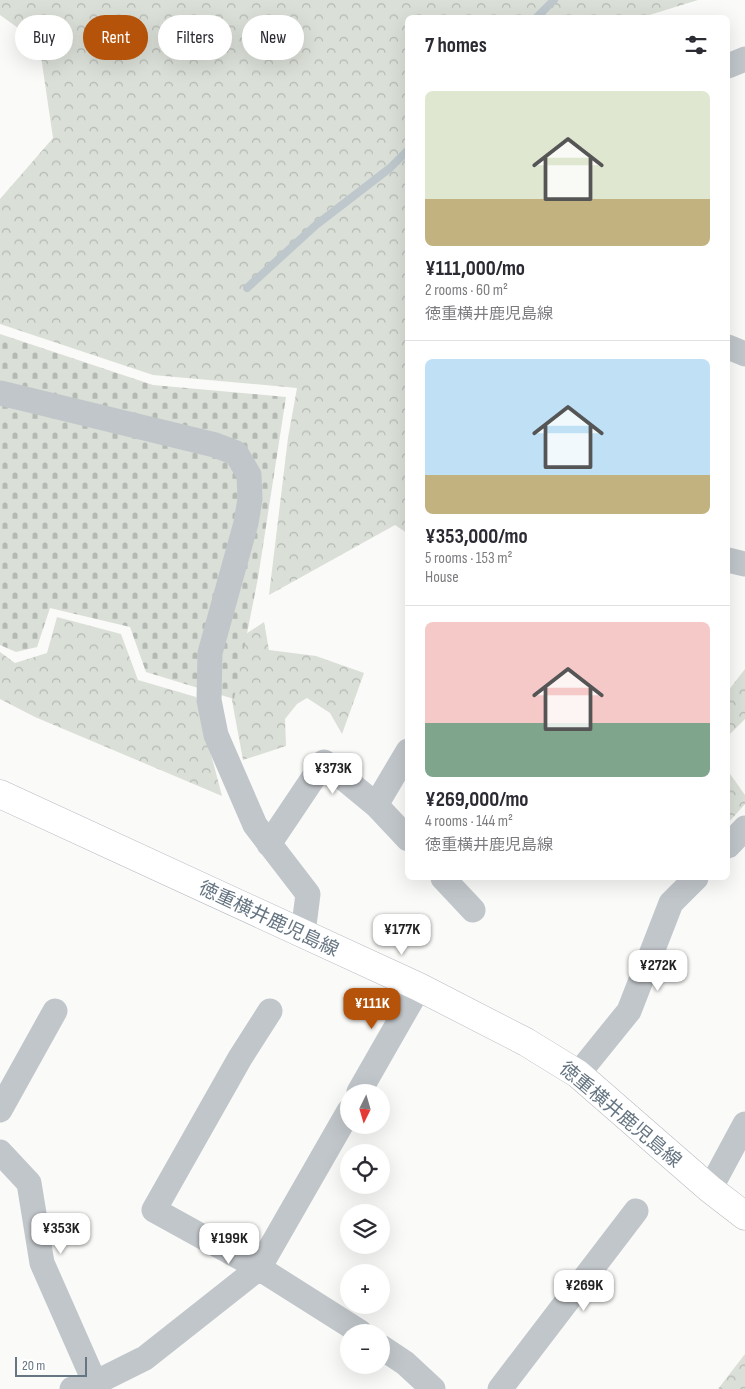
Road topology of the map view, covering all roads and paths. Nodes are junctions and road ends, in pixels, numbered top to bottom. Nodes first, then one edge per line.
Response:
1 (745, 59) edge
2 (730, 65) edge
3 (730, 347) edge
4 (745, 354) edge
5 (0, 393) edge
6 (730, 560) edge
7 (745, 564) edge
8 (405, 757) edge
9 (0, 794) edge
10 (376, 805) junction
11 (745, 828) edge
12 (405, 836) edge
13 (269, 844) junction
14 (730, 844) edge
15 (445, 880) edge
16 (694, 880) edge
17 (473, 910) dead end
18 (303, 933) junction
19 (419, 988) junction
20 (55, 1010) dead end
21 (270, 1011) dead end
22 (578, 1074) junction
23 (364, 1084) edge
24 (0, 1110) edge
25 (745, 1124) edge
26 (340, 1127) edge
27 (0, 1152) edge
28 (710, 1190) junction
29 (636, 1211) dead end
30 (745, 1216) edge
31 (258, 1268) junction
32 (347, 1324) edge
33 (390, 1353) edge
34 (83, 1386) edge
35 (433, 1389) edge
36 (500, 1389) edge

1 - 2 street
3 - 4 street
5 - 13 street
6 - 7 street
8 - 10 street
9 - 18 main road, 徳重横井鹿児島線
10 - 12 street
10 - 13 street
11 - 14 street
13 - 18 street
15 - 17 street
16 - 22 street
18 - 19 main road, 徳重横井鹿児島線
19 - 22 main road, 徳重横井鹿児島線
19 - 23 street
20 - 24 street
21 - 31 street
22 - 28 main road, 徳重横井鹿児島線
25 - 28 street
26 - 31 street
27 - 34 street
28 - 30 main road, 徳重横井鹿児島線
29 - 36 street
31 - 32 street
31 - 34 street
33 - 35 street

